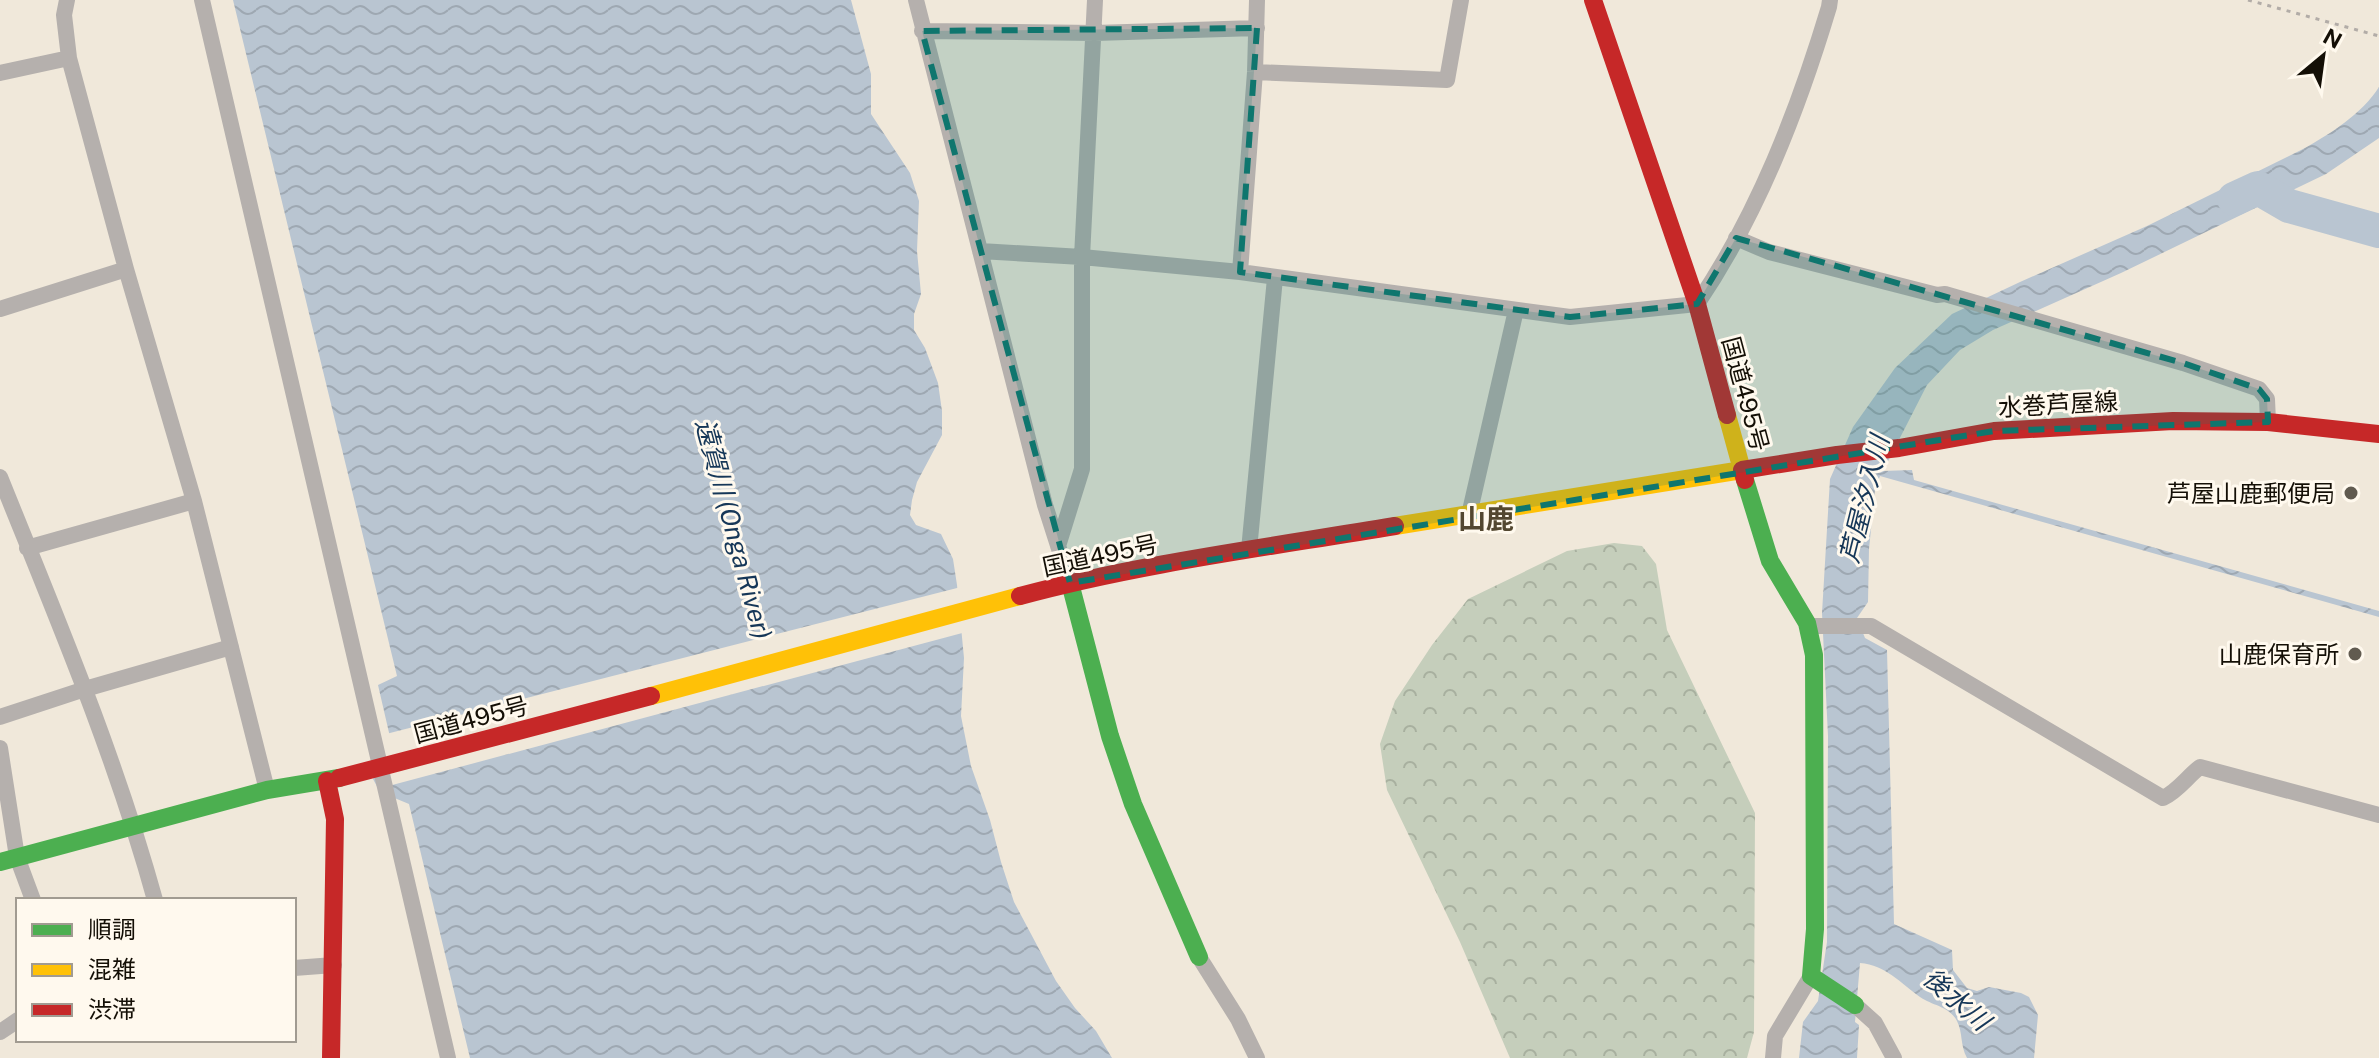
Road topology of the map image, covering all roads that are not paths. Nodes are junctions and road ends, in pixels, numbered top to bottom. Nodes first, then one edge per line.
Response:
1 (67, 0) edge
2 (202, 0) edge
3 (916, 0) edge
4 (1095, 0) edge
5 (1257, 0) edge
6 (1461, 0) edge
7 (1593, 0) edge
8 (1830, 0) edge
9 (1257, 28) junction
10 (922, 31) junction
11 (1095, 33) junction
12 (69, 58) junction
13 (1255, 72) junction
14 (0, 73) edge
15 (1736, 238) junction
16 (980, 251) junction
17 (1082, 257) junction
18 (126, 269) junction
19 (1240, 272) junction
20 (1275, 278) junction
21 (1697, 304) junction
22 (0, 309) edge
23 (1516, 310) junction
24 (2268, 422) junction
25 (2379, 434) edge
26 (1742, 470) junction
27 (0, 477) edge
28 (194, 501) junction
29 (6, 510) edge
30 (1469, 515) junction
31 (1058, 546) junction
32 (27, 548) junction
33 (1249, 550) junction
34 (1070, 583) junction
35 (1809, 625) junction
36 (231, 647) junction
37 (85, 689) junction
38 (0, 717) edge
39 (0, 748) edge
40 (380, 769) junction
41 (327, 781) junction
42 (267, 790) junction
43 (2379, 815) edge
44 (135, 825) junction
45 (8, 859) edge
46 (32, 898) edge
47 (154, 898) edge
48 (1199, 957) joint
49 (334, 965) junction
50 (296, 968) edge
51 (1814, 978) junction
52 (1855, 1005) joint
53 (331, 1058) edge
54 (448, 1058) edge
55 (1257, 1058) edge
56 (1773, 1058) edge
57 (1894, 1058) edge

1 - 12 street
2 - 40 street
3 - 10 street
4 - 11 street
5 - 9 street
6 - 13 street
7 - 21 main road, 国道495号
8 - 15 street
9 - 11 street
9 - 13 street
10 - 11 street
10 - 16 street
11 - 17 street
12 - 14 street
12 - 18 street
13 - 19 street
15 - 21 street
15 - 24 street
16 - 17 street
16 - 31 street
17 - 19 street
17 - 31 street
18 - 22 street
18 - 28 street
19 - 20 street
20 - 23 street
20 - 33 street
21 - 23 street
21 - 26 main road, 国道495号
23 - 30 street
24 - 25 main road, 水巻芦屋線
24 - 26 main road, 水巻芦屋線
26 - 30 main road, 国道495号
26 - 35 main road
27 - 29 street
28 - 32 street
28 - 36 street
29 - 32 street
30 - 33 main road, 国道495号
31 - 34 street
32 - 37 street
33 - 34 main road, 国道495号
34 - 40 main road, 国道495号
34 - 48 main road
35 - 43 street
35 - 51 main road
36 - 37 street
36 - 42 street
37 - 38 street
37 - 44 street
39 - 45 street
40 - 41 main road, 国道495号
40 - 54 street
41 - 42 main road, 国道495号
41 - 49 main road
42 - 44 main road, 国道495号
44 - 45 main road, 国道495号
44 - 47 street
45 - 46 street
48 - 55 street
49 - 50 street
49 - 53 main road
51 - 52 main road
51 - 56 street
52 - 57 street

